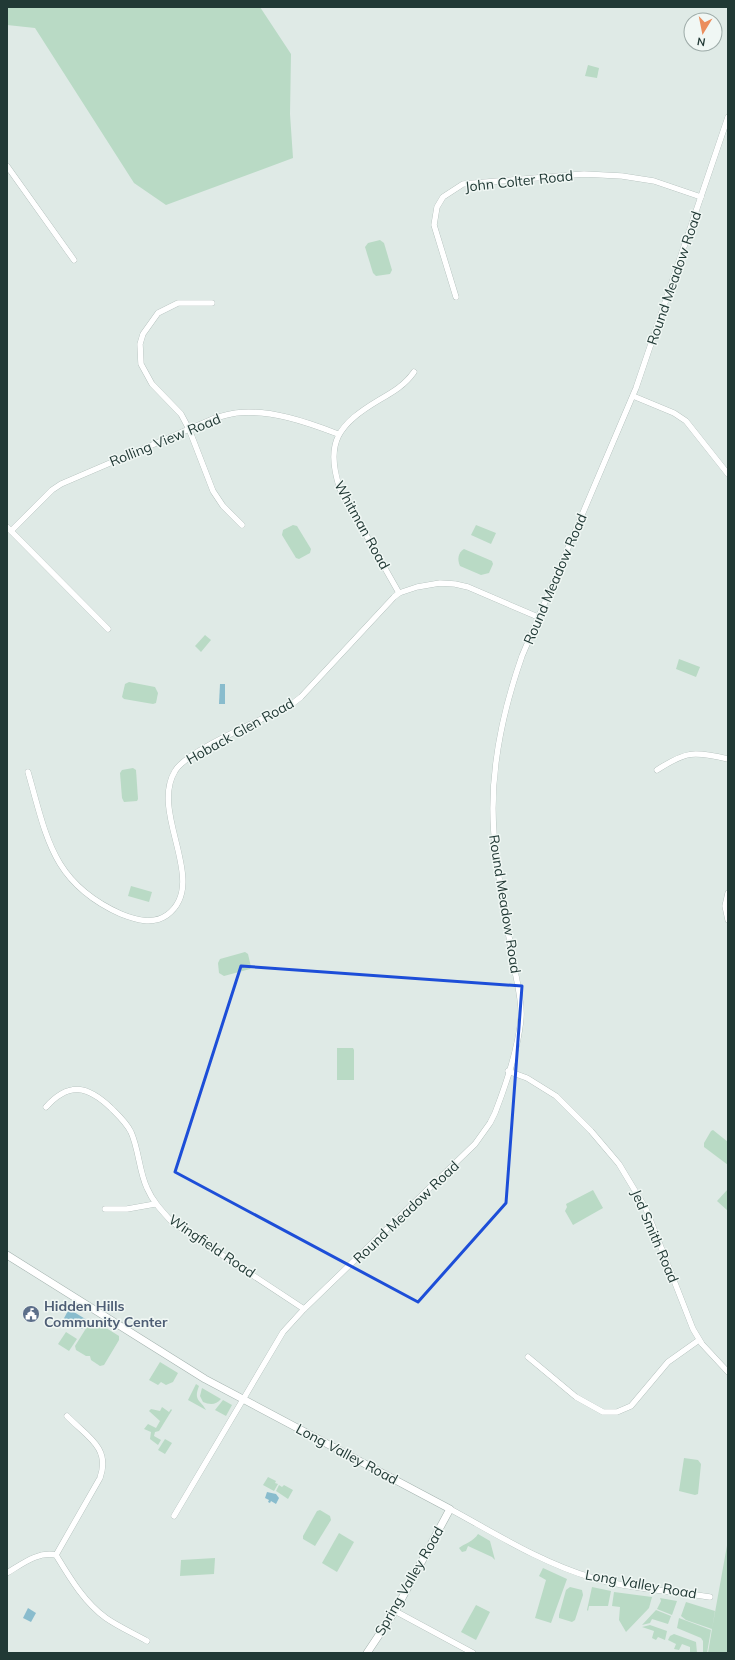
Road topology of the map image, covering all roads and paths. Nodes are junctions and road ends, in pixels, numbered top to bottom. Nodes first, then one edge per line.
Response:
1 (728, 117) edge
2 (7, 166) edge
3 (701, 197) junction
4 (74, 260) dead end
5 (456, 298) dead end
6 (212, 304) dead end
7 (414, 372) dead end
8 (633, 396) junction
9 (189, 429) junction
10 (338, 434) junction
11 (728, 474) edge
12 (242, 525) dead end
13 (9, 529) edge
14 (399, 593) junction
15 (538, 617) junction
16 (108, 629) dead end
17 (728, 759) edge
18 (657, 770) dead end
19 (28, 772) dead end
20 (728, 893) edge
21 (728, 920) edge
22 (508, 1071) junction
23 (46, 1107) dead end
24 (155, 1204) junction
25 (105, 1209) dead end
26 (7, 1254) edge
27 (304, 1309) junction
28 (699, 1340) junction
29 (528, 1357) dead end
30 (728, 1372) edge
31 (242, 1400) junction
32 (67, 1416) dead end
33 (450, 1509) junction
34 (174, 1516) dead end
35 (56, 1555) junction
36 (7, 1573) edge
37 (710, 1597) dead end
38 (395, 1611) junction
39 (147, 1641) dead end
40 (367, 1653) edge
41 (473, 1653) edge

1 - 3 street, Round Meadow Road
2 - 4 street
3 - 5 street, John Colter Road
3 - 8 street, Round Meadow Road
6 - 9 street
7 - 10 street, Whitman Road
8 - 11 street
8 - 15 street, Round Meadow Road
9 - 10 street, Rolling View Road
9 - 12 street
9 - 13 street, Rolling View Road
10 - 14 street, Whitman Road
13 - 16 street
14 - 15 street, Hoback Glen Road
14 - 19 street, Hoback Glen Road
15 - 22 street, Round Meadow Road
17 - 18 street
20 - 21 street
22 - 27 street, Round Meadow Road
22 - 28 street, Jed Smith Road
23 - 24 street, Wingfield Road
24 - 25 street
24 - 27 street, Wingfield Road
26 - 31 street, Long Valley Road
27 - 31 street, Round Meadow Road
28 - 29 street
28 - 30 street, Jed Smith Road
31 - 33 street, Long Valley Road
31 - 34 street, Round Meadow Road
32 - 35 street
33 - 37 street, Long Valley Road
33 - 38 street, Spring Valley Road
35 - 36 street
35 - 39 street
38 - 40 street, Spring Valley Road
38 - 41 street

